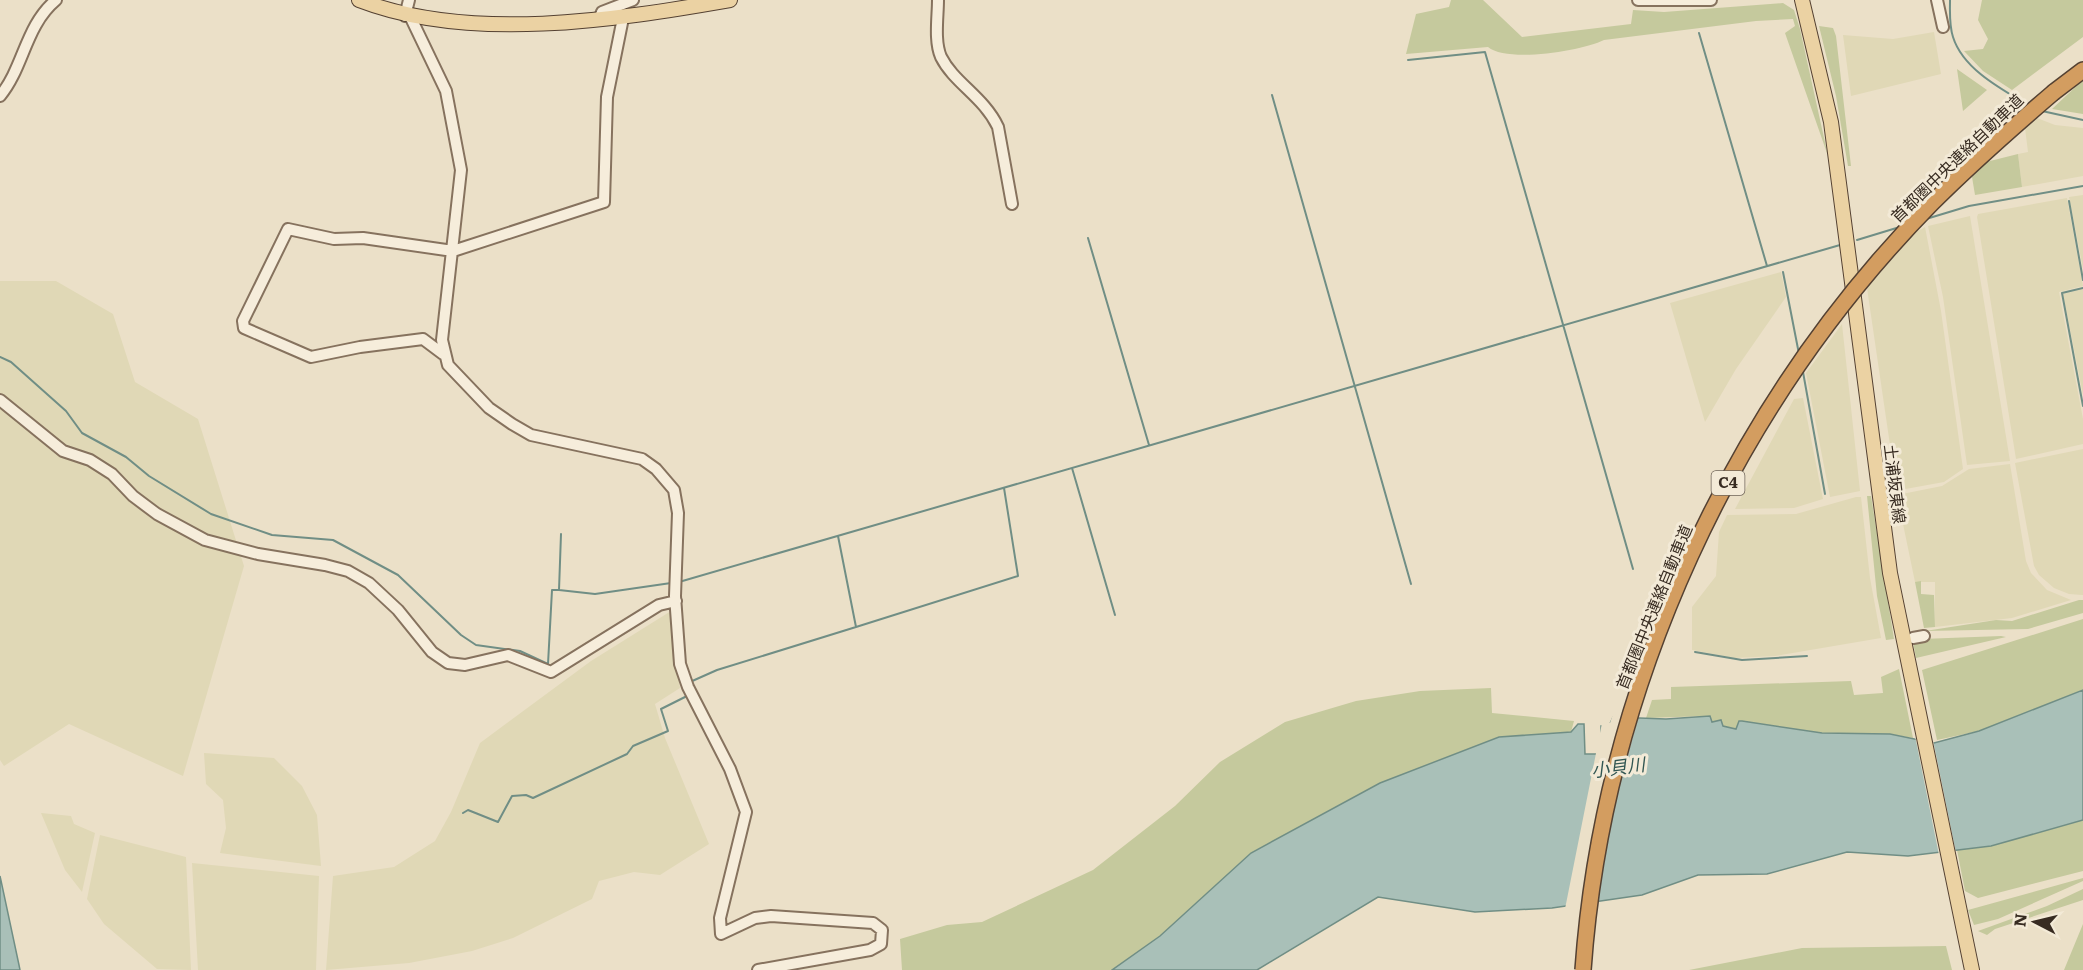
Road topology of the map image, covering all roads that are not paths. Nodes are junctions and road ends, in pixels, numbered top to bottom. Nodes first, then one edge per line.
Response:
1 (56, 0) edge
2 (358, 0) edge
3 (409, 0) edge
4 (633, 0) edge
5 (730, 0) edge
6 (938, 0) edge
7 (1638, 0) edge
8 (1711, 0) edge
9 (1802, 0) edge
10 (1937, 0) edge
11 (407, 16) junction
12 (623, 18) junction
13 (599, 20) junction
14 (1943, 27) dead end
15 (2083, 70) edge
16 (0, 96) edge
17 (1012, 204) dead end
18 (453, 251) junction
19 (443, 354) junction
20 (0, 400) edge
21 (676, 601) junction
22 (758, 970) edge
23 (1583, 970) edge
24 (1972, 970) edge

1 - 16 street
2 - 11 main road
3 - 11 street
4 - 13 street
5 - 12 main road
6 - 17 street
7 - 8 street
9 - 24 main road, 土浦坂東線
10 - 14 street
11 - 13 main road
11 - 18 street
12 - 13 main road
12 - 18 street
15 - 23 highway, 首都圏中央連絡自動車道 / C4, bridge
18 - 19 street
18 - 19 street
19 - 21 street
20 - 21 street
21 - 22 street

